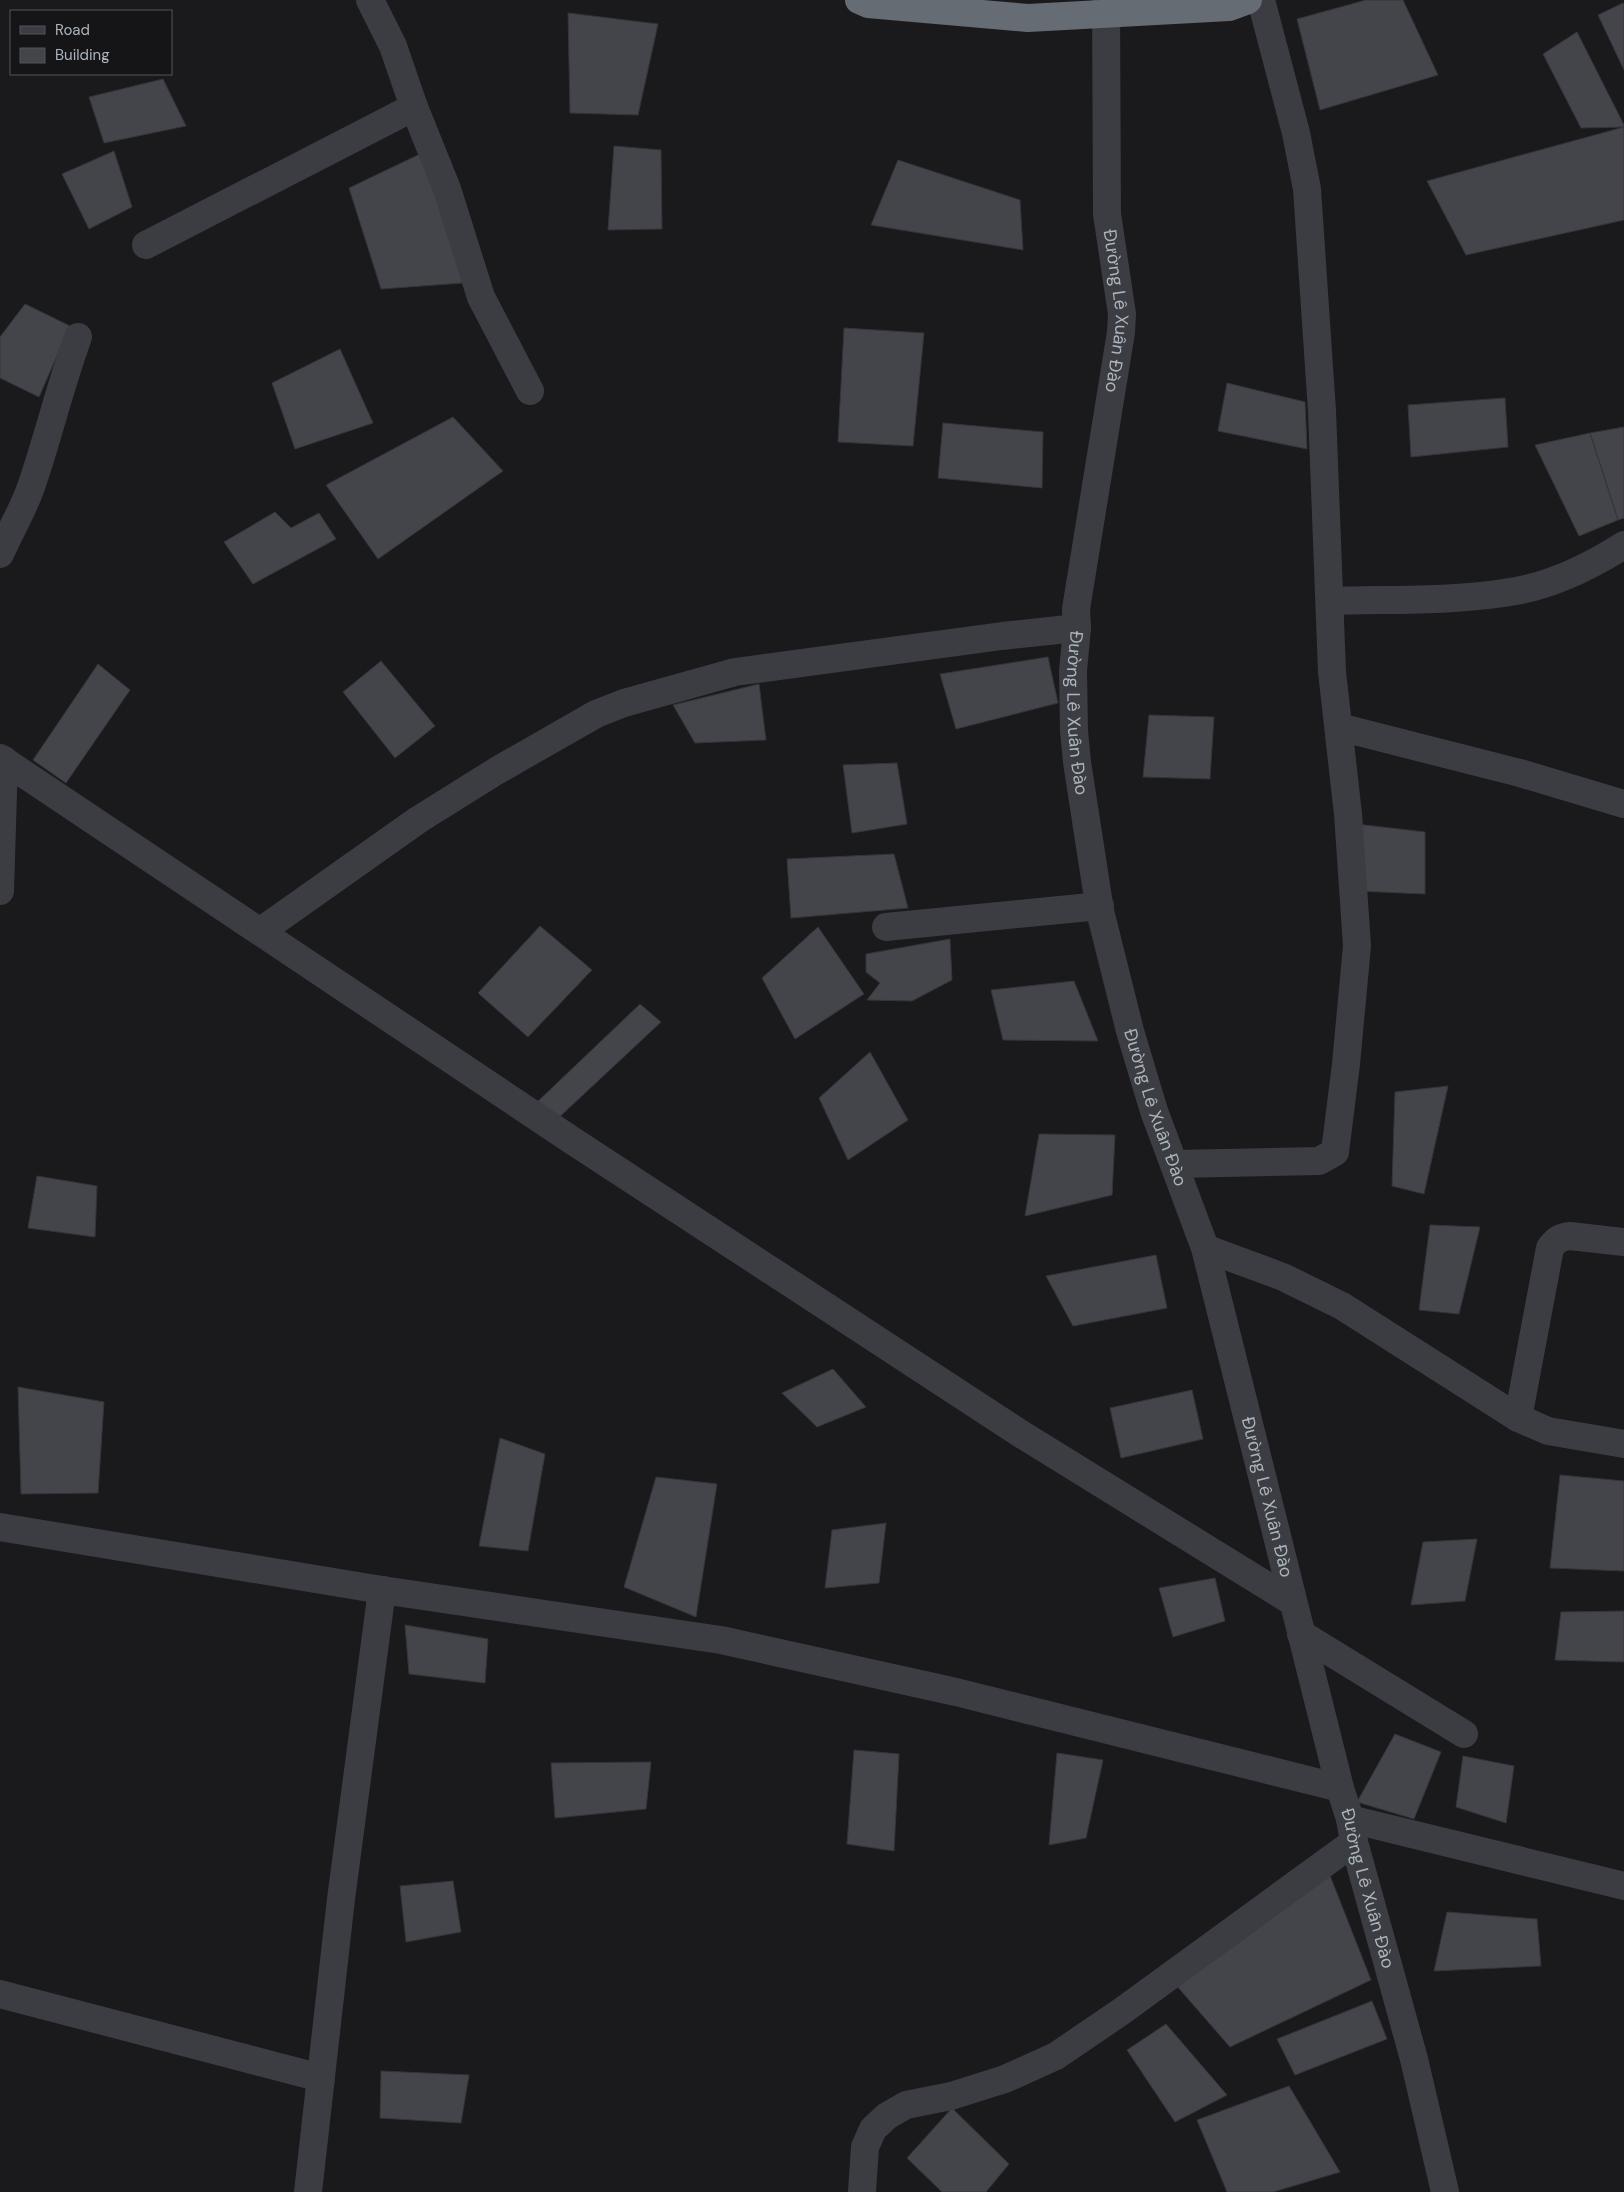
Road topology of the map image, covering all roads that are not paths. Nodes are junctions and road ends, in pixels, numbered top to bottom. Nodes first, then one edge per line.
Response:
1 (370, 0) edge
2 (859, 0) edge
3 (1248, 0) edge
4 (1261, 0) edge
5 (1107, 7) edge
6 (414, 106) junction
7 (146, 245) dead end
8 (78, 337) dead end
9 (530, 391) dead end
10 (1624, 545) edge
11 (0, 554) edge
12 (1330, 602) junction
13 (1077, 628) junction
14 (1339, 728) junction
15 (2, 759) edge
16 (1624, 804) edge
17 (0, 891) edge
18 (1100, 906) junction
19 (886, 927) dead end
20 (261, 932) junction
21 (1174, 1164) junction
22 (1624, 1242) edge
23 (1204, 1248) junction
24 (1518, 1418) junction
25 (1624, 1444) edge
26 (0, 1527) edge
27 (382, 1590) junction
28 (1293, 1602) junction
29 (1302, 1634) junction
30 (1464, 1734) dead end
31 (1340, 1788) junction
32 (1352, 1831) junction
33 (1624, 1886) edge
34 (0, 1994) edge
35 (320, 2078) junction
36 (308, 2192) edge
37 (862, 2192) edge
38 (1445, 2192) edge

1 - 6 street
2 - 5 highway
3 - 5 highway
4 - 12 street
5 - 13 street, Đường Lê Xuân Đào
6 - 7 street
6 - 9 street
8 - 11 street
10 - 12 street
12 - 14 street
13 - 18 street, Đường Lê Xuân Đào
13 - 20 street
14 - 16 street
14 - 21 street
15 - 17 street
15 - 20 street
18 - 19 street
18 - 21 street, Đường Lê Xuân Đào
20 - 28 street
21 - 23 street, Đường Lê Xuân Đào
22 - 24 street
23 - 24 street
23 - 28 street, Đường Lê Xuân Đào
24 - 25 street
26 - 27 street
27 - 31 street
27 - 35 street
28 - 29 street, Đường Lê Xuân Đào
29 - 30 street
29 - 31 street, Đường Lê Xuân Đào
31 - 32 street, Đường Lê Xuân Đào
32 - 33 street
32 - 37 street
32 - 38 street, Đường Lê Xuân Đào
34 - 35 street
35 - 36 street

